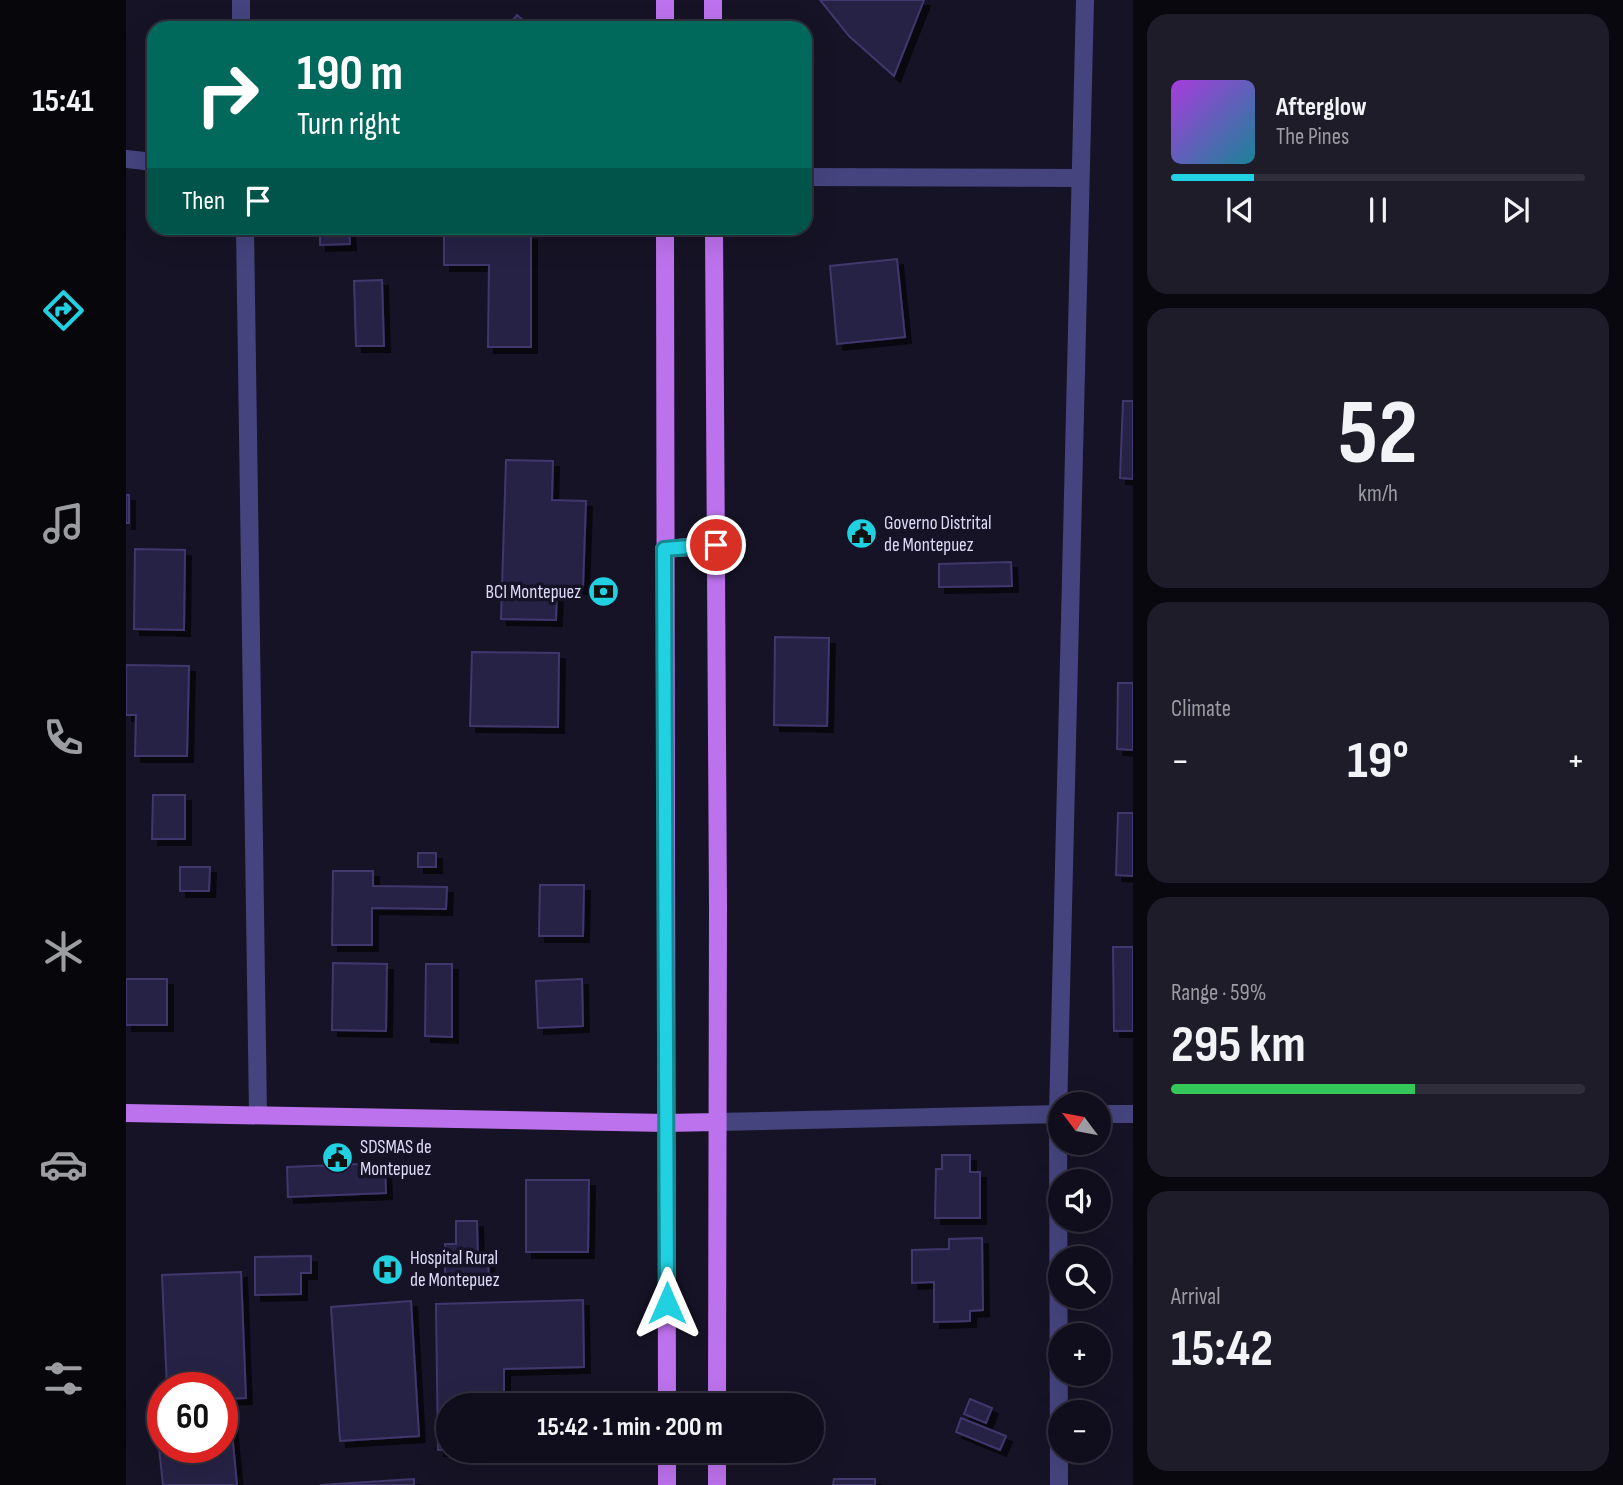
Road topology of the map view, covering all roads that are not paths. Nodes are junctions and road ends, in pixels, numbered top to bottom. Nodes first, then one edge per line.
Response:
1 (241, 0) edge
2 (665, 0) edge
3 (713, 0) edge
4 (1084, 0) edge
5 (241, 21) edge
6 (665, 21) edge
7 (713, 21) edge
8 (126, 159) edge
9 (147, 161) edge
10 (812, 177) edge
11 (1080, 178) junction
12 (245, 235) edge
13 (665, 235) edge
14 (714, 235) edge
15 (716, 545) junction
16 (664, 549) junction
17 (1059, 1092) edge
18 (126, 1113) edge
19 (1048, 1114) edge
20 (1111, 1114) edge
21 (1133, 1114) edge
22 (258, 1115) junction
23 (716, 1122) junction
24 (666, 1123) junction
25 (1059, 1155) edge
26 (667, 1393) edge
27 (717, 1393) edge
28 (667, 1463) edge
29 (717, 1463) edge
30 (667, 1485) edge
31 (717, 1485) edge
32 (1059, 1485) edge

1 - 5 street
2 - 6 main road
3 - 7 main road
4 - 11 street
8 - 9 street
10 - 11 street
11 - 17 street
12 - 22 street
13 - 16 main road
14 - 15 main road
15 - 16 main road
15 - 23 main road
16 - 24 main road
18 - 22 main road
19 - 23 street
20 - 21 street
22 - 24 main road
23 - 24 main road
23 - 27 main road
24 - 26 main road
25 - 32 street
28 - 30 main road
29 - 31 main road

